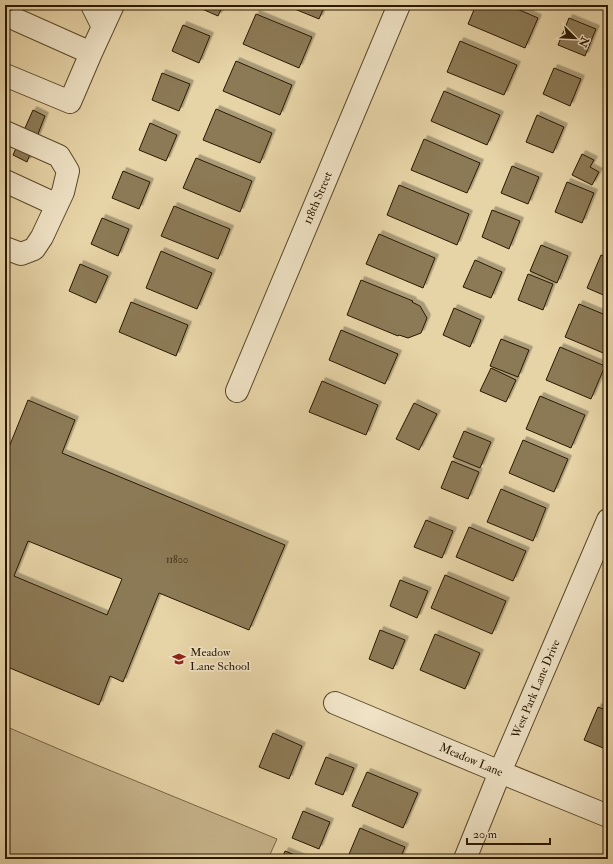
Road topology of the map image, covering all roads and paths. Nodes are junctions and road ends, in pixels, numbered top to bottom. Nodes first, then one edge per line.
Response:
1 (92, 5) edge
2 (113, 5) edge
3 (399, 5) edge
4 (17, 20) dead end
5 (103, 27) junction
6 (91, 53) junction
7 (5, 74) edge
8 (5, 132) edge
9 (5, 181) edge
10 (57, 205) junction
11 (5, 248) edge
12 (237, 391) dead end
13 (608, 520) edge
14 (335, 703) dead end
15 (500, 772) junction
16 (608, 816) edge
17 (466, 859) edge

1 - 5 street
2 - 5 street
3 - 12 street, 118th Street
4 - 6 street
5 - 6 street
6 - 7 street
8 - 10 street
9 - 10 street
10 - 11 street
13 - 15 street, West Park Lane Drive
14 - 15 street, Meadow Lane
15 - 16 street, Meadow Lane
15 - 17 street, West Park Lane Drive

